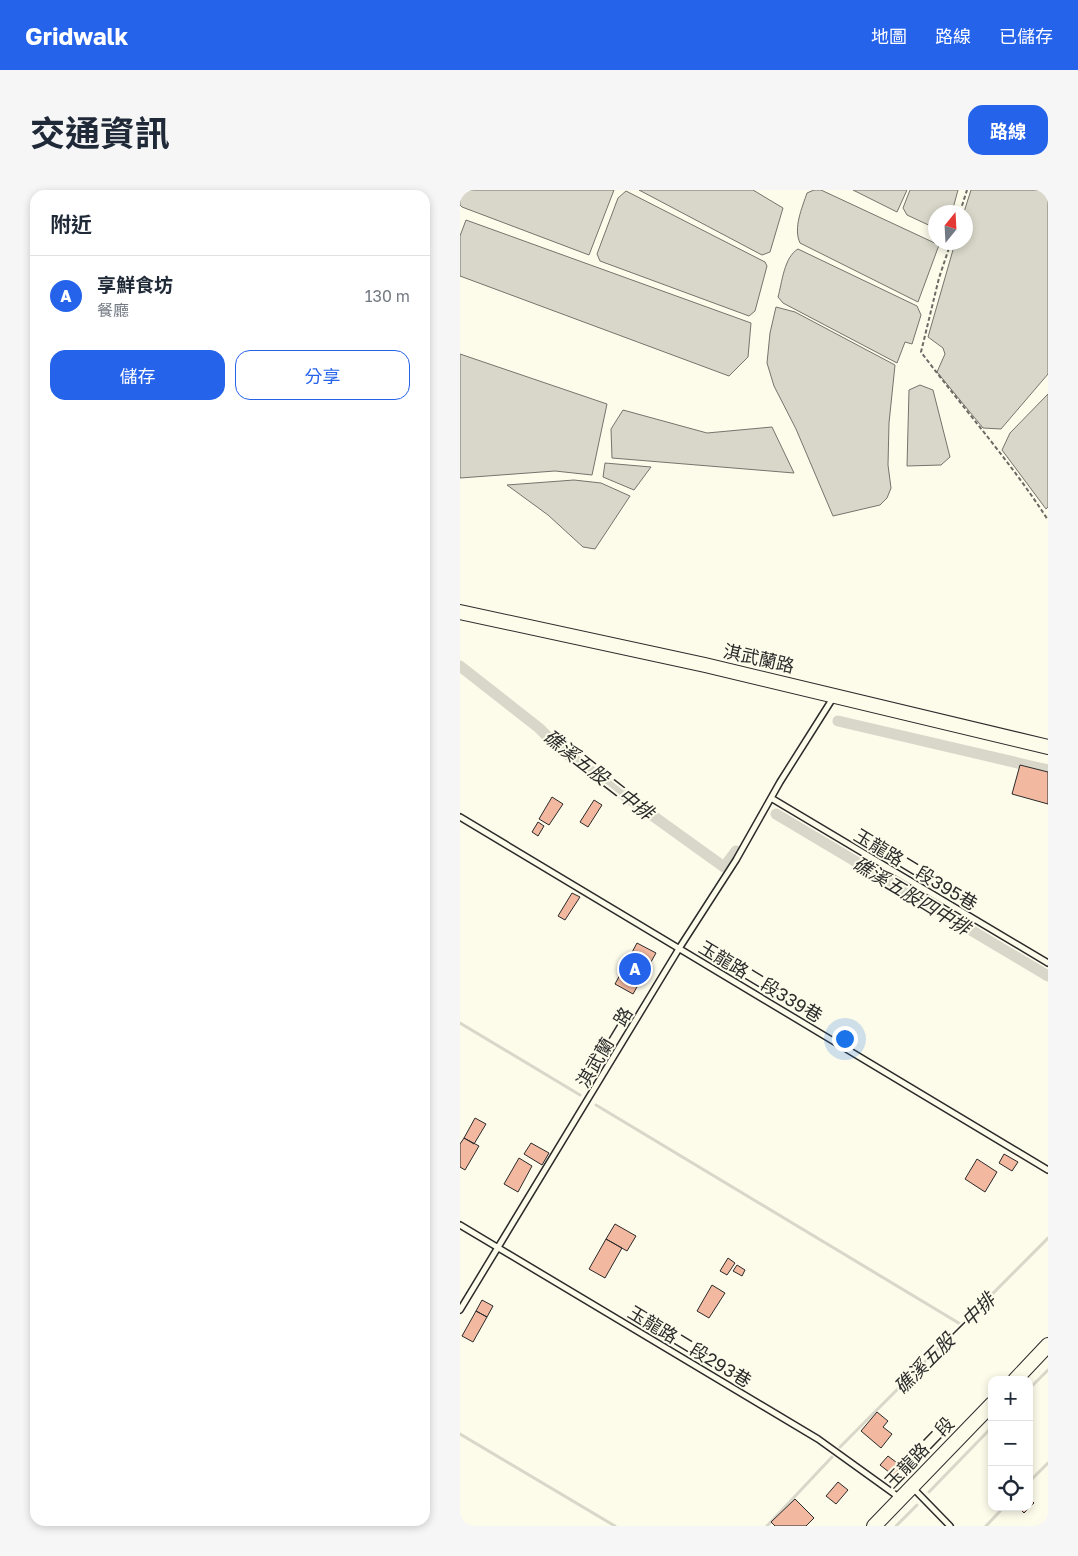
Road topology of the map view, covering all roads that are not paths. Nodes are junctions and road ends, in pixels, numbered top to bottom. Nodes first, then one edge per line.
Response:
1 (460, 612) edge
2 (835, 696) junction
3 (1048, 746) edge
4 (770, 798) junction
5 (460, 817) edge
6 (680, 948) junction
7 (1048, 963) edge
8 (1048, 1170) edge
9 (460, 1225) edge
10 (498, 1248) junction
11 (460, 1310) edge
12 (1048, 1345) edge
13 (1019, 1376) edge
14 (988, 1408) edge
15 (912, 1487) junction
16 (900, 1499) junction
17 (874, 1526) edge
18 (950, 1526) edge

1 - 2 street, 淇武蘭路
2 - 3 street, 淇武蘭路
2 - 4 lane, 淇武蘭一路
4 - 6 lane, 淇武蘭一路
4 - 7 lane, 玉龍路二段395巷
5 - 6 lane, 玉龍路二段339巷
6 - 8 lane, 玉龍路二段339巷
6 - 10 lane, 淇武蘭一路
9 - 10 lane, 玉龍路二段293巷
10 - 11 lane, 淇武蘭一路
10 - 16 lane, 玉龍路二段293巷
12 - 13 street
14 - 15 street, 玉龍路二段
15 - 16 street, 玉龍路二段
15 - 18 lane
16 - 17 street, 玉龍路二段

